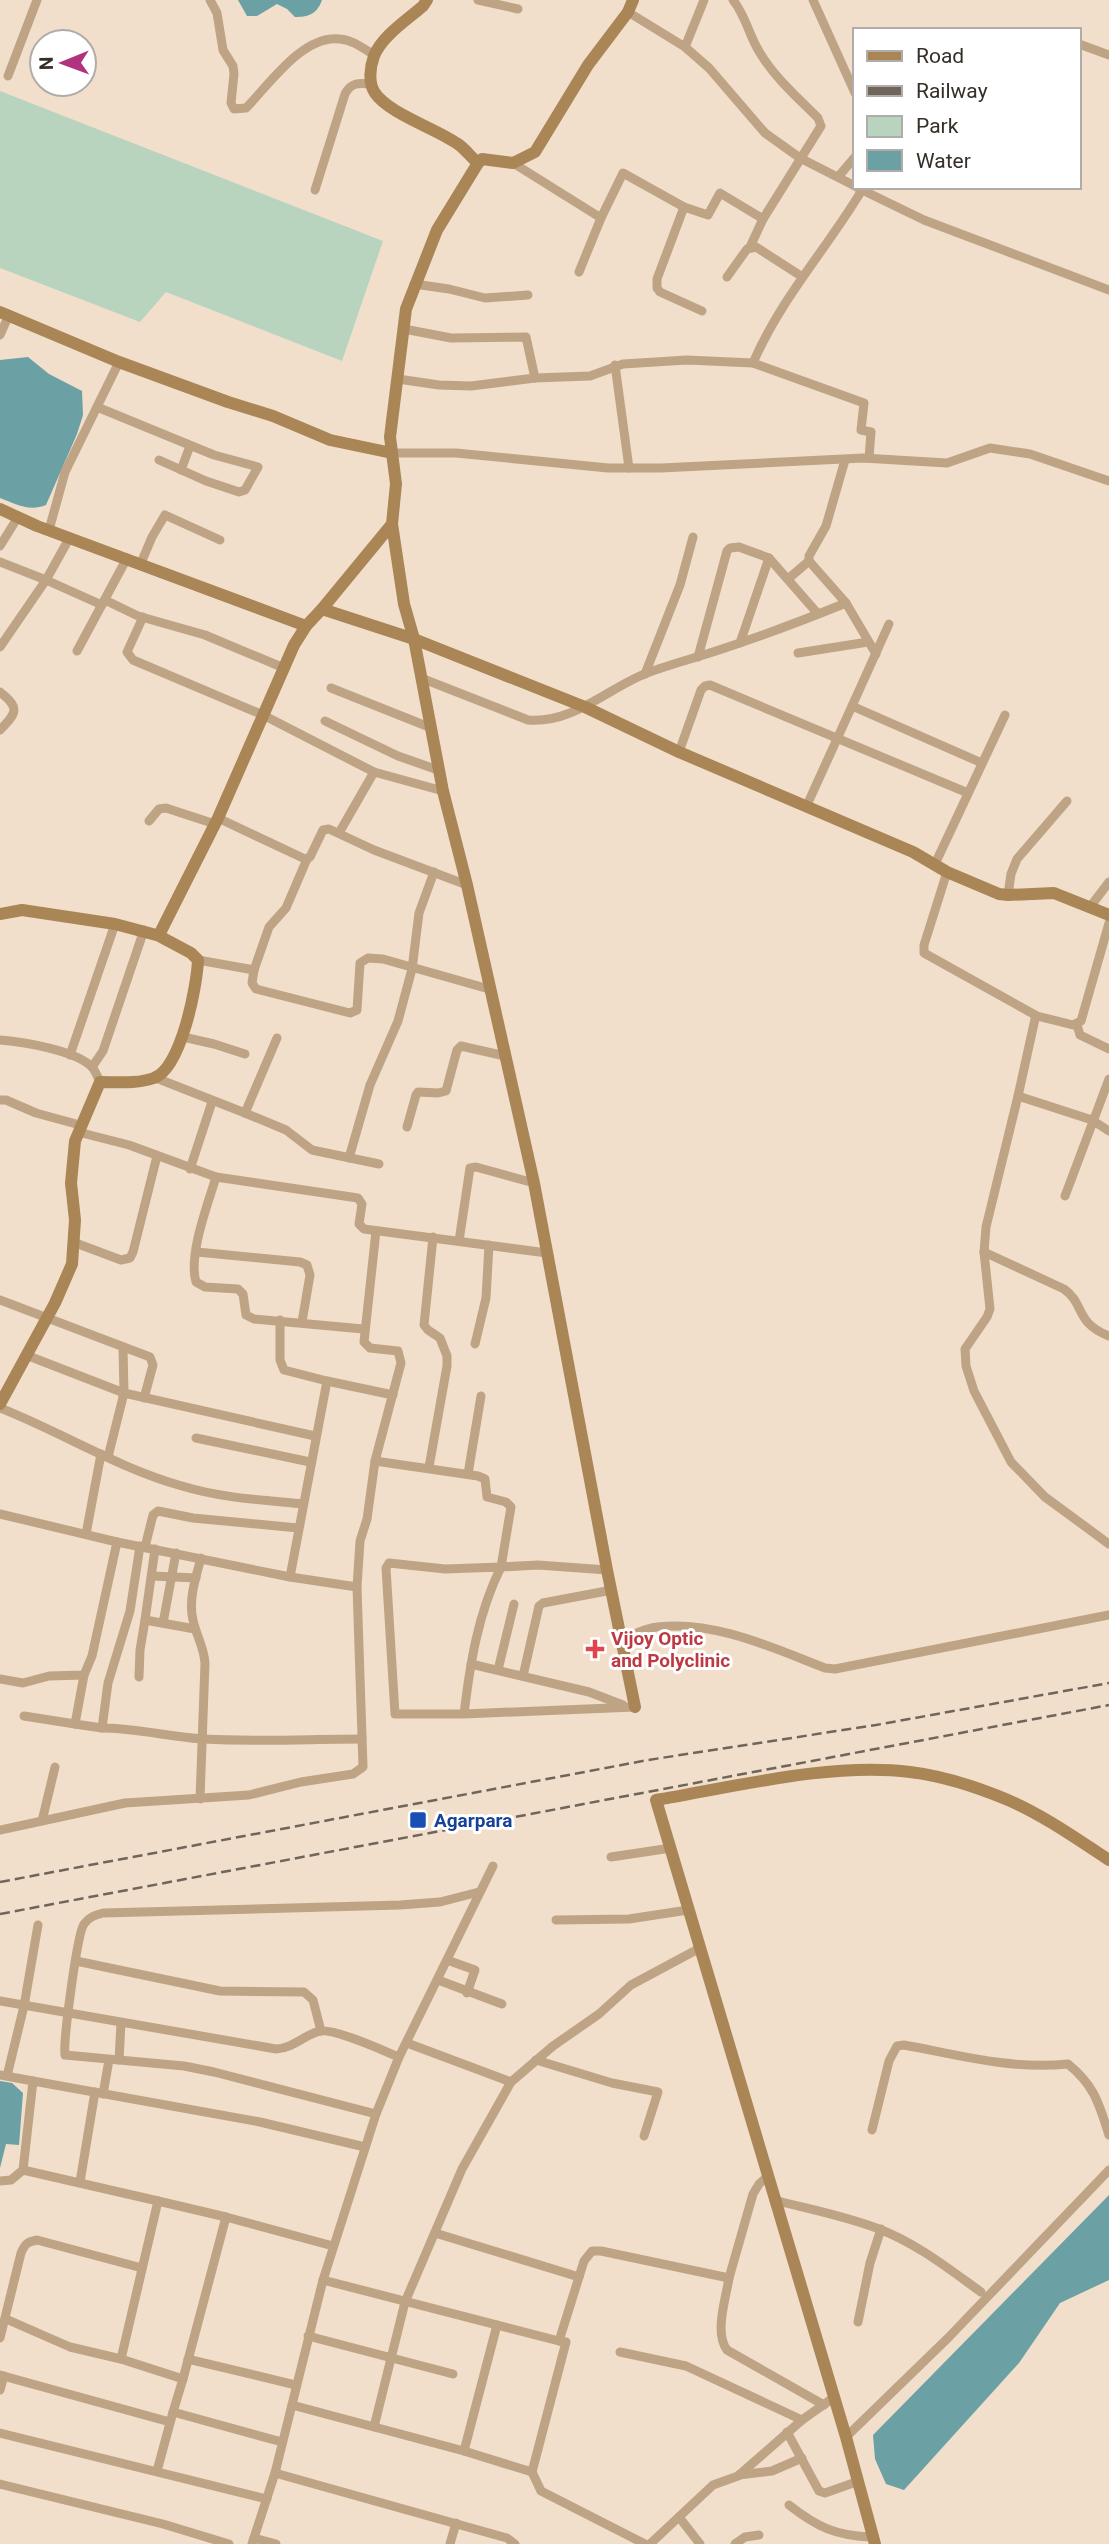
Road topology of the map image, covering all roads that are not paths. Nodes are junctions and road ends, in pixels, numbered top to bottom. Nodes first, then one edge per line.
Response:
1 (37, 0) edge
2 (210, 0) edge
3 (427, 0) edge
4 (478, 0) edge
5 (704, 0) edge
6 (733, 0) edge
7 (813, 0) edge
8 (630, 6) edge
9 (518, 9) dead end
10 (1081, 45) edge
11 (685, 47) junction
12 (374, 55) junction
13 (1109, 55) edge
14 (8, 76) dead end
15 (371, 84) junction
16 (853, 89) edge
17 (800, 158) junction
18 (853, 159) edge
19 (478, 163) junction
20 (513, 163) junction
21 (838, 177) junction
22 (853, 185) edge
23 (858, 189) edge
24 (860, 189) edge
25 (315, 190) dead end
26 (684, 207) junction
27 (601, 218) junction
28 (763, 219) junction
29 (750, 247) junction
30 (579, 272) dead end
31 (801, 276) junction
32 (727, 277) dead end
33 (414, 284) junction
34 (1109, 290) edge
35 (528, 295) dead end
36 (702, 311) dead end
37 (4, 313) edge
38 (404, 329) junction
39 (0, 335) edge
40 (118, 362) junction
41 (753, 363) junction
42 (615, 365) junction
43 (535, 378) junction
44 (398, 379) junction
45 (97, 407) junction
46 (190, 446) junction
47 (392, 453) junction
48 (869, 458) junction
49 (159, 460) dead end
50 (845, 460) junction
51 (629, 468) junction
52 (181, 470) junction
53 (1109, 481) edge
54 (0, 509) edge
55 (18, 517) junction
56 (392, 524) junction
57 (49, 530) junction
58 (69, 537) junction
59 (693, 537) dead end
60 (219, 540) dead end
61 (0, 546) edge
62 (127, 558) junction
63 (769, 558) junction
64 (809, 561) junction
65 (0, 562) edge
66 (141, 563) junction
67 (788, 579) junction
68 (46, 580) junction
69 (103, 603) junction
70 (846, 603) junction
71 (322, 609) junction
72 (818, 614) junction
73 (143, 617) junction
74 (889, 624) dead end
75 (306, 626) junction
76 (414, 639) junction
77 (868, 642) junction
78 (740, 643) junction
79 (0, 647) edge
80 (77, 651) dead end
81 (798, 653) dead end
82 (876, 654) junction
83 (698, 656) junction
84 (284, 668) junction
85 (645, 674) junction
86 (421, 678) junction
87 (331, 688) dead end
88 (0, 692) edge
89 (852, 706) junction
90 (585, 707) junction
91 (263, 715) junction
92 (1005, 715) dead end
93 (325, 721) dead end
94 (429, 727) junction
95 (0, 730) edge
96 (837, 740) junction
97 (678, 752) junction
98 (982, 763) junction
99 (438, 770) junction
100 (374, 772) junction
101 (443, 791) junction
102 (968, 793) junction
103 (1067, 801) dead end
104 (807, 805) junction
105 (149, 821) dead end
106 (217, 821) junction
107 (339, 833) junction
108 (307, 859) junction
109 (935, 864) junction
110 (434, 872) junction
111 (947, 872) junction
112 (1109, 881) edge
113 (467, 885) junction
114 (1008, 895) junction
115 (1090, 907) junction
116 (0, 914) edge
117 (1109, 915) edge
118 (1109, 923) edge
119 (114, 924) junction
120 (144, 930) junction
121 (160, 936) junction
122 (198, 960) junction
123 (412, 969) junction
124 (254, 970) junction
125 (489, 989) junction
126 (1037, 1016) junction
127 (1077, 1024) junction
128 (183, 1037) junction
129 (277, 1038) dead end
130 (0, 1040) edge
131 (1109, 1049) edge
132 (245, 1054) dead end
133 (69, 1055) junction
134 (505, 1056) junction
135 (92, 1067) junction
136 (156, 1078) junction
137 (1109, 1079) edge
138 (100, 1082) junction
139 (1018, 1096) junction
140 (0, 1100) edge
141 (212, 1102) junction
142 (245, 1113) junction
143 (1092, 1120) junction
144 (407, 1127) dead end
145 (79, 1128) junction
146 (1109, 1130) edge
147 (157, 1156) junction
148 (349, 1158) junction
149 (379, 1164) dead end
150 (190, 1168) junction
151 (216, 1177) junction
152 (534, 1183) junction
153 (1065, 1196) dead end
154 (376, 1231) junction
155 (433, 1237) junction
156 (459, 1241) junction
157 (73, 1242) junction
158 (489, 1245) junction
159 (197, 1252) junction
160 (985, 1252) junction
161 (547, 1253) junction
162 (0, 1300) edge
163 (47, 1317) junction
164 (280, 1320) junction
165 (302, 1322) junction
166 (363, 1329) junction
167 (1109, 1336) edge
168 (475, 1344) dead end
169 (123, 1346) junction
170 (26, 1354) junction
171 (327, 1381) junction
172 (124, 1393) junction
173 (393, 1395) junction
174 (481, 1396) dead end
175 (144, 1398) junction
176 (1, 1401) edge
177 (315, 1436) junction
178 (196, 1438) dead end
179 (104, 1456) junction
180 (374, 1461) junction
181 (310, 1462) junction
182 (429, 1468) junction
183 (468, 1474) junction
184 (303, 1504) junction
185 (0, 1514) edge
186 (298, 1528) junction
187 (86, 1535) junction
188 (117, 1542) junction
189 (1109, 1544) edge
190 (142, 1547) junction
191 (155, 1549) junction
192 (176, 1553) junction
193 (201, 1558) junction
194 (501, 1567) junction
195 (607, 1570) junction
196 (152, 1576) junction
197 (171, 1576) junction
198 (289, 1577) junction
199 (196, 1578) junction
200 (357, 1587) junction
201 (612, 1590) junction
202 (514, 1604) dead end
203 (1109, 1615) edge
204 (145, 1620) junction
205 (163, 1623) junction
206 (195, 1629) junction
207 (622, 1640) junction
208 (471, 1664) junction
209 (498, 1670) junction
210 (84, 1675) junction
211 (523, 1676) junction
212 (139, 1678) dead end
213 (0, 1679) edge
214 (630, 1706) junction
215 (464, 1714) junction
216 (24, 1716) dead end
217 (75, 1724) junction
218 (102, 1728) junction
219 (201, 1739) junction
220 (362, 1739) junction
221 (55, 1767) dead end
222 (200, 1799) junction
223 (42, 1821) junction
224 (0, 1830) edge
225 (671, 1849) junction
226 (611, 1857) dead end
227 (1109, 1860) edge
228 (493, 1866) dead end
229 (479, 1892) junction
230 (688, 1910) junction
231 (556, 1920) dead end
232 (38, 1925) dead end
233 (700, 1948) junction
234 (447, 1960) junction
235 (76, 1961) junction
236 (438, 1980) junction
237 (467, 1993) junction
238 (0, 2001) edge
239 (502, 2004) dead end
240 (24, 2006) junction
241 (69, 2013) junction
242 (121, 2023) junction
243 (321, 2031) junction
244 (407, 2043) junction
245 (399, 2057) junction
246 (114, 2060) junction
247 (536, 2060) junction
248 (3, 2076) edge
249 (33, 2081) junction
250 (511, 2082) junction
251 (99, 2093) junction
252 (376, 2114) junction
253 (872, 2130) dead end
254 (1109, 2135) edge
255 (644, 2136) dead end
256 (365, 2147) junction
257 (1109, 2169) edge
258 (23, 2171) junction
259 (768, 2176) junction
260 (0, 2181) edge
261 (80, 2182) junction
262 (774, 2200) junction
263 (158, 2201) junction
264 (226, 2217) junction
265 (881, 2229) junction
266 (435, 2233) junction
267 (333, 2246) junction
268 (142, 2267) junction
269 (579, 2277) junction
270 (729, 2278) junction
271 (323, 2280) junction
272 (981, 2292) dead end
273 (405, 2302) junction
274 (6, 2319) junction
275 (858, 2322) dead end
276 (497, 2325) junction
277 (308, 2336) junction
278 (0, 2337) edge
279 (559, 2341) junction
280 (620, 2352) dead end
281 (391, 2357) junction
282 (187, 2359) junction
283 (121, 2360) junction
284 (453, 2374) dead end
285 (2, 2376) edge
286 (183, 2379) junction
287 (296, 2385) junction
288 (0, 2390) edge
289 (828, 2401) junction
290 (292, 2405) junction
291 (173, 2412) junction
292 (802, 2420) junction
293 (170, 2422) junction
294 (374, 2427) junction
295 (788, 2432) junction
296 (0, 2433) edge
297 (846, 2437) junction
298 (282, 2442) junction
299 (464, 2451) junction
300 (802, 2458) junction
301 (157, 2471) junction
302 (532, 2472) junction
303 (275, 2473) junction
304 (738, 2476) junction
305 (856, 2482) junction
306 (0, 2484) edge
307 (267, 2500) junction
308 (789, 2505) dead end
309 (679, 2517) junction
310 (456, 2523) junction
311 (760, 2535) dead end
312 (253, 2541) edge
313 (874, 2541) edge
314 (514, 2542) edge
315 (229, 2544) edge
316 (276, 2544) edge
317 (450, 2544) edge
318 (525, 2544) edge
319 (648, 2544) edge
320 (700, 2544) edge
321 (735, 2544) edge

1 - 14 street
2 - 12 street
3 - 12 street
4 - 9 street
5 - 11 street
6 - 17 street
7 - 16 street
8 - 11 street
8 - 20 street
10 - 13 street
11 - 17 street
12 - 15 street
15 - 19 street
15 - 25 street
17 - 21 street
17 - 28 street
18 - 21 street
19 - 20 street
19 - 33 street
20 - 27 street
21 - 22 street
23 - 31 street
24 - 34 street
26 - 27 street
26 - 28 street
26 - 36 street
27 - 30 street
28 - 29 street
29 - 31 street
29 - 32 street
31 - 41 street
33 - 35 street
33 - 38 street
37 - 39 street
37 - 40 street
38 - 43 street
38 - 44 street
40 - 45 street
40 - 47 street
41 - 42 street
41 - 48 street
42 - 43 street
42 - 51 street
43 - 44 street
44 - 47 street
45 - 46 street
45 - 57 street
46 - 52 street
46 - 52 street
47 - 51 street
47 - 56 street
48 - 50 street
48 - 53 street
49 - 52 street
50 - 51 street
50 - 64 street
54 - 55 street
55 - 57 street
55 - 61 street
56 - 71 street
56 - 76 street
57 - 58 street
58 - 62 street
58 - 68 street
59 - 85 street
60 - 66 street
62 - 66 street
62 - 69 street
63 - 67 street
63 - 78 street
63 - 83 street
64 - 67 street
64 - 70 street
65 - 68 street
66 - 75 street
67 - 72 street
68 - 69 street
68 - 79 street
69 - 73 street
69 - 80 street
70 - 72 street
70 - 77 street
71 - 75 street
71 - 76 street
72 - 78 street
73 - 84 street
73 - 91 street
74 - 82 street
75 - 84 street
76 - 86 street
76 - 90 street
77 - 81 street
77 - 82 street
78 - 83 street
82 - 89 street
83 - 85 street
84 - 91 street
85 - 90 street
86 - 90 street
86 - 94 street
87 - 94 street
88 - 95 street
89 - 96 street
89 - 98 street
90 - 97 street
91 - 100 street
91 - 106 street
92 - 98 street
93 - 99 street
94 - 99 street
96 - 97 street
96 - 102 street
96 - 104 street
97 - 104 street
98 - 102 street
99 - 101 street
100 - 101 street
100 - 107 street
101 - 113 street
102 - 109 street
103 - 114 street
104 - 109 street
105 - 106 street
106 - 108 street
106 - 121 street
107 - 108 street
107 - 110 street
108 - 124 street
109 - 111 street
110 - 113 street
110 - 123 street
111 - 114 street
111 - 126 street
112 - 115 street
113 - 125 street
114 - 115 street
115 - 117 street
116 - 119 street
118 - 127 street
119 - 120 street
119 - 133 street
120 - 121 street
120 - 135 street
121 - 122 street
122 - 124 street
122 - 128 street
123 - 124 street
123 - 125 street
123 - 148 street
125 - 134 street
126 - 127 street
126 - 139 street
127 - 131 street
128 - 132 street
128 - 136 street
129 - 142 street
130 - 133 street
133 - 135 street
134 - 144 street
134 - 152 street
135 - 138 street
136 - 138 street
136 - 141 street
137 - 143 street
138 - 145 street
139 - 143 street
139 - 160 street
140 - 145 street
141 - 142 street
141 - 150 street
142 - 148 street
143 - 146 street
143 - 153 street
145 - 147 street
145 - 157 street
147 - 150 street
147 - 157 street
148 - 149 street
150 - 151 street
151 - 154 street
151 - 159 street
152 - 156 street
152 - 161 street
154 - 155 street
154 - 166 street
155 - 156 street
155 - 182 street
156 - 158 street
157 - 163 street
158 - 161 street
158 - 168 street
159 - 164 street
159 - 165 street
160 - 167 street
160 - 189 street
161 - 195 street
162 - 163 street
163 - 169 street
163 - 170 street
164 - 165 street
164 - 171 street
165 - 166 street
166 - 173 street
169 - 172 street
169 - 175 street
170 - 172 street
170 - 176 street
171 - 173 street
171 - 177 street
172 - 175 street
172 - 179 street
173 - 180 street
174 - 183 street
175 - 177 street
176 - 179 street
177 - 181 street
178 - 181 street
179 - 184 street
179 - 187 street
180 - 182 street
180 - 200 street
181 - 184 street
182 - 183 street
183 - 194 street
184 - 186 street
185 - 187 street
186 - 190 street
186 - 198 street
187 - 188 street
188 - 190 street
188 - 210 street
190 - 191 street
190 - 218 street
191 - 192 street
191 - 196 street
192 - 193 street
192 - 197 street
193 - 198 street
193 - 199 street
194 - 195 street
194 - 208 street
194 - 215 street
195 - 201 street
196 - 197 street
196 - 204 street
197 - 199 street
197 - 205 street
198 - 200 street
199 - 206 street
200 - 220 street
201 - 207 street
201 - 211 street
202 - 209 street
203 - 207 street
204 - 205 street
204 - 212 street
205 - 206 street
206 - 219 street
207 - 214 street
208 - 209 street
208 - 215 street
209 - 211 street
210 - 213 street
210 - 217 street
211 - 214 street
214 - 215 street
216 - 217 street
217 - 218 street
218 - 219 street
219 - 220 street
219 - 222 street
220 - 222 street
221 - 223 street
222 - 223 street
223 - 224 street
225 - 226 street
225 - 227 street
225 - 230 street
228 - 229 street
229 - 234 street
229 - 235 street
230 - 231 street
230 - 233 street
232 - 240 street
233 - 247 street
233 - 259 street
234 - 236 street
234 - 237 street
235 - 241 street
235 - 243 street
236 - 237 street
236 - 244 street
237 - 239 street
238 - 240 street
240 - 241 street
240 - 248 street
241 - 242 street
241 - 246 street
242 - 243 street
242 - 246 street
243 - 245 street
244 - 245 street
244 - 250 street
245 - 252 street
246 - 251 street
246 - 252 street
247 - 250 street
247 - 255 street
248 - 249 street
249 - 251 street
249 - 258 street
250 - 266 street
251 - 256 street
251 - 261 street
252 - 256 street
253 - 254 street
256 - 267 street
257 - 297 street
258 - 260 street
258 - 261 street
259 - 262 street
259 - 270 street
261 - 263 street
262 - 265 street
262 - 289 street
263 - 264 street
263 - 268 street
264 - 267 street
264 - 282 street
265 - 272 street
265 - 275 street
266 - 269 street
266 - 273 street
267 - 271 street
268 - 274 street
268 - 283 street
269 - 270 street
269 - 279 street
270 - 289 street
271 - 273 street
271 - 277 street
273 - 276 street
273 - 281 street
274 - 278 street
274 - 283 street
276 - 279 street
276 - 299 street
277 - 281 street
277 - 287 street
279 - 302 street
280 - 292 street
281 - 284 street
281 - 294 street
282 - 286 street
282 - 287 street
283 - 286 street
285 - 288 street
285 - 293 street
286 - 291 street
287 - 290 street
289 - 292 street
289 - 297 street
290 - 294 street
290 - 298 street
291 - 293 street
291 - 298 street
292 - 295 street
293 - 301 street
294 - 299 street
295 - 300 street
295 - 304 street
296 - 301 street
297 - 305 street
298 - 303 street
299 - 302 street
300 - 304 street
300 - 305 street
301 - 307 street
302 - 319 street
303 - 307 street
303 - 310 street
304 - 309 street
305 - 313 street
306 - 315 street
307 - 312 street
308 - 313 street
309 - 319 street
309 - 320 street
310 - 314 street
310 - 317 street
311 - 321 street
312 - 316 street
314 - 318 street

